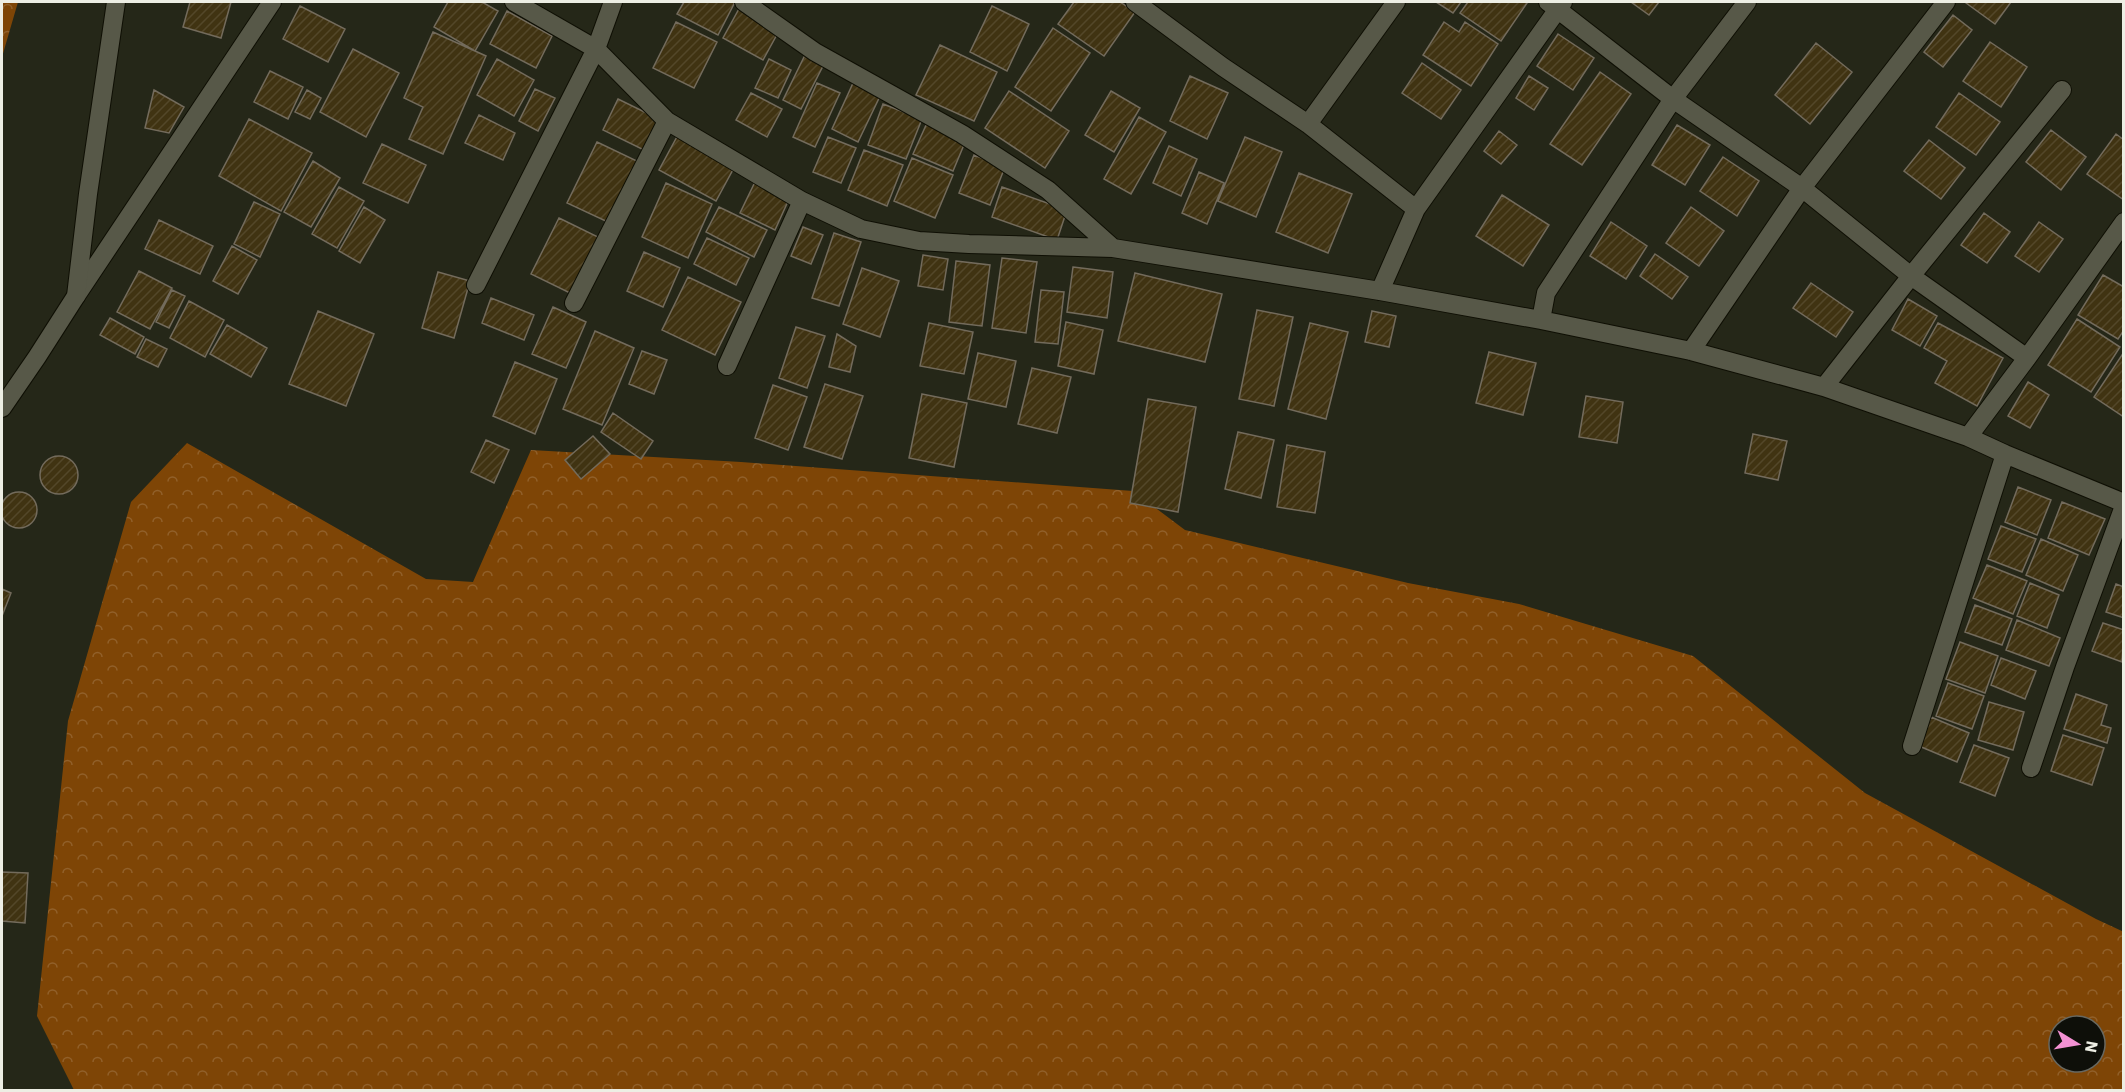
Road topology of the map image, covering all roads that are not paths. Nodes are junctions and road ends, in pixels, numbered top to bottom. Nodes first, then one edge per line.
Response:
1 (116, 2) edge
2 (272, 2) edge
3 (514, 2) edge
4 (613, 2) edge
5 (744, 2) edge
6 (1135, 2) edge
7 (1396, 2) edge
8 (1747, 2) edge
9 (1946, 2) edge
10 (1556, 4) edge
11 (596, 49) junction
12 (2062, 90) dead end
13 (1673, 99) junction
14 (667, 121) junction
15 (1308, 124) junction
16 (1802, 188) junction
17 (802, 201) junction
18 (1416, 208) junction
19 (2124, 222) edge
20 (1113, 248) junction
21 (1911, 276) junction
22 (476, 285) dead end
23 (1380, 291) junction
24 (76, 296) junction
25 (574, 303) dead end
26 (1541, 320) junction
27 (1691, 351) junction
28 (2027, 358) junction
29 (727, 366) dead end
30 (1824, 387) junction
31 (2, 408) edge
32 (1968, 437) junction
33 (2005, 454) junction
34 (2124, 505) edge
35 (1912, 746) dead end
36 (2031, 768) dead end

1 - 24 street
2 - 24 street
3 - 11 street
4 - 11 street
5 - 20 street
6 - 15 street
7 - 15 street
8 - 13 street
9 - 16 street
10 - 13 street
10 - 18 street
11 - 14 street
11 - 22 street
12 - 21 street
13 - 16 street
13 - 26 street
14 - 17 street
14 - 25 street
15 - 18 street
16 - 21 street
16 - 27 street
17 - 20 street
17 - 29 street
18 - 23 street
19 - 28 street
20 - 23 street
21 - 28 street
21 - 30 street
23 - 26 street
24 - 31 street
26 - 27 street
27 - 30 street
28 - 32 street
30 - 32 street
32 - 33 street
33 - 34 street
33 - 35 street
34 - 36 street

